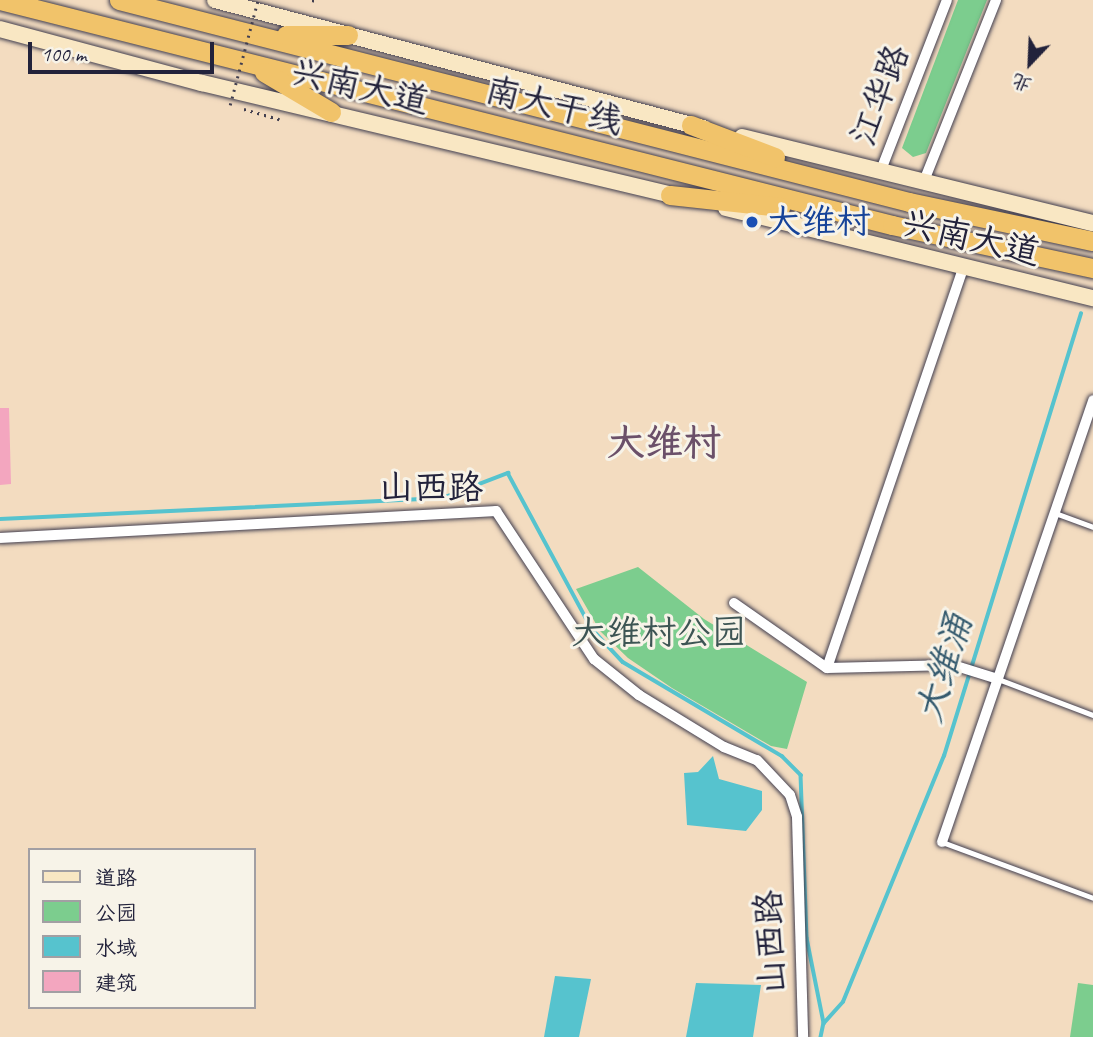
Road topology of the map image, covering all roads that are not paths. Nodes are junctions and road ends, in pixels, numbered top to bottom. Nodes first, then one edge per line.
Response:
1 (0, 0) edge
2 (119, 0) edge
3 (215, 0) edge
4 (947, 0) edge
5 (996, 0) edge
6 (0, 29) edge
7 (256, 35) junction
8 (348, 35) junction
9 (249, 62) junction
10 (331, 112) junction
11 (691, 125) junction
12 (881, 170) junction
13 (925, 181) junction
14 (868, 192) junction
15 (670, 195) junction
16 (859, 217) junction
17 (1093, 223) edge
18 (1093, 241) edge
19 (962, 268) junction
20 (1093, 268) edge
21 (1093, 298) edge
22 (1093, 400) edge
23 (1055, 513) junction
24 (1093, 527) edge
25 (0, 538) edge
26 (734, 603) dead end
27 (827, 667) junction
28 (998, 679) junction
29 (1093, 715) edge
30 (942, 842) joint
31 (1093, 898) edge
32 (803, 1037) edge

1 - 9 highway, 南大干线
2 - 7 highway, 南大干线
3 - 8 main road, 兴南大道
4 - 12 street, 江华路
5 - 13 street
6 - 10 main road, 兴南大道
7 - 8 highway
7 - 14 highway, 南大干线
8 - 11 main road, 兴南大道
9 - 10 highway
9 - 16 highway, 南大干线
10 - 15 main road, 兴南大道
11 - 12 main road, 兴南大道
11 - 14 highway
12 - 13 main road, 兴南大道
13 - 17 main road, 兴南大道
14 - 18 highway, 南大干线
15 - 16 highway
15 - 19 main road, 兴南大道
16 - 20 highway, 南大干线
19 - 21 main road, 兴南大道
19 - 27 street
22 - 23 street
23 - 24 lane
23 - 28 street
25 - 32 street, 山西路
26 - 27 street
27 - 28 street
28 - 29 lane
28 - 30 street
30 - 31 lane

